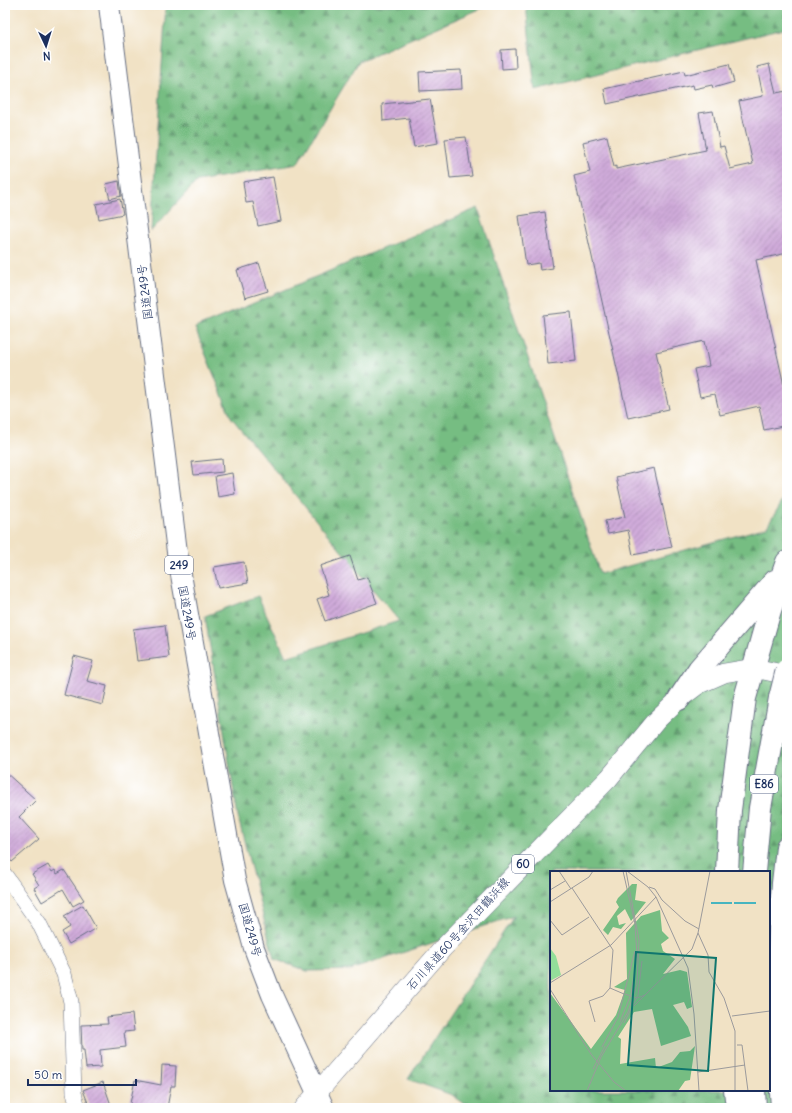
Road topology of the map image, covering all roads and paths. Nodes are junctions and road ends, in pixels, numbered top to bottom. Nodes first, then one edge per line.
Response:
1 (109, 5) edge
2 (787, 562) edge
3 (754, 668) junction
4 (787, 670) edge
5 (787, 675) edge
6 (679, 699) junction
7 (787, 847) edge
8 (727, 871) edge
9 (754, 871) edge
10 (5, 875) edge
11 (735, 1091) edge
12 (754, 1091) edge
13 (315, 1104) edge
14 (78, 1108) edge
15 (737, 1108) edge
16 (755, 1108) edge
17 (782, 1108) edge

1 - 13 highway, 国道249号 / 249
2 - 3 highway
2 - 6 highway
3 - 5 main road, 60
3 - 6 main road, 石川県道60号金沢田鶴浜線 / 60
3 - 8 highway
4 - 9 highway, E86, bridge
6 - 13 main road, 石川県道60号金沢田鶴浜線 / 60
7 - 17 highway
10 - 14 street
11 - 15 highway
12 - 16 highway

